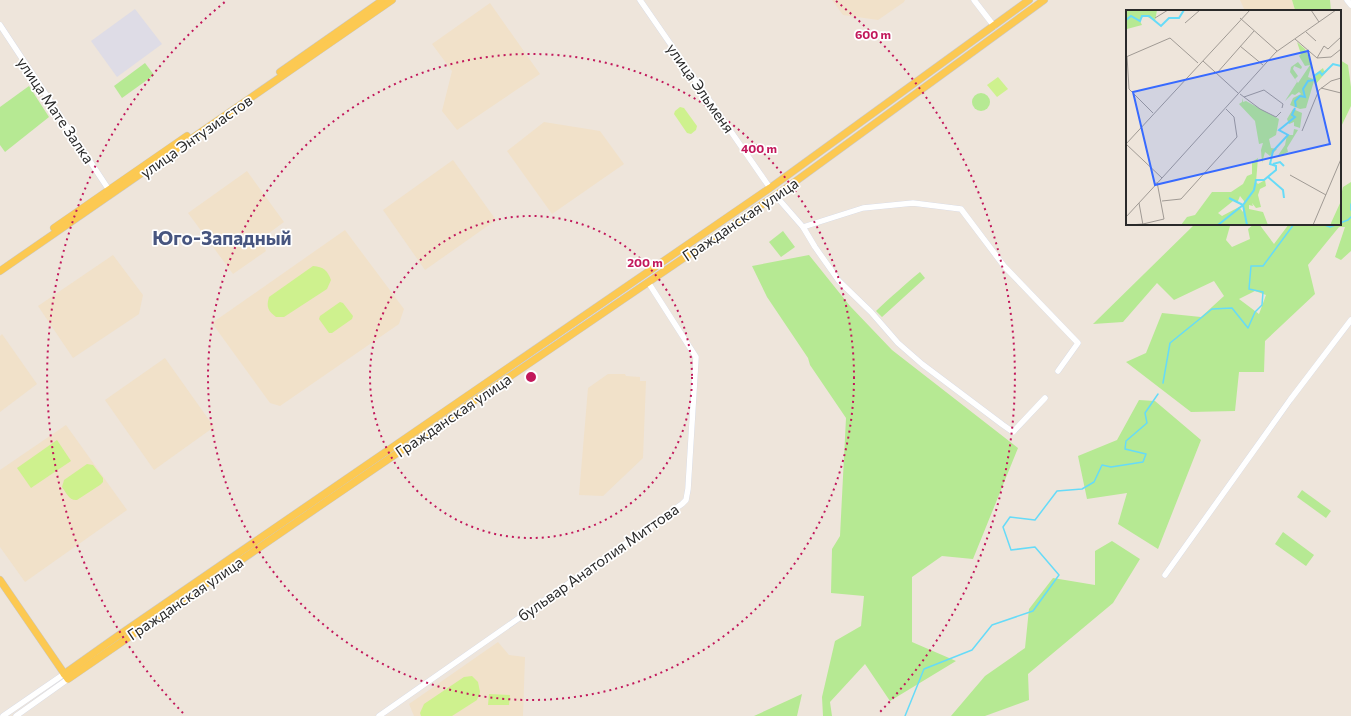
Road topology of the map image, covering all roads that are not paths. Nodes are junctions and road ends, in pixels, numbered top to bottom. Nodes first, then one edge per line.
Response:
1 (974, 0) edge
2 (1029, 0) edge
3 (1044, 0) edge
4 (1347, 0) edge
5 (386, 1) edge
6 (642, 1) edge
7 (1351, 5) edge
8 (0, 25) edge
9 (994, 26) junction
10 (999, 32) junction
11 (770, 188) junction
12 (111, 192) junction
13 (775, 195) junction
14 (803, 227) junction
15 (17, 256) junction
16 (0, 266) edge
17 (0, 271) edge
18 (648, 282) junction
19 (1351, 320) edge
20 (1058, 371) dead end
21 (473, 397) junction
22 (1045, 398) dead end
23 (1165, 575) dead end
24 (0, 580) edge
25 (66, 676) junction
26 (19, 704) junction
27 (23, 714) edge
28 (3, 716) edge
29 (16, 716) edge
30 (379, 716) edge

1 - 9 street
2 - 9 main road, Гражданская улица
3 - 10 main road, Гражданская улица
4 - 7 street
5 - 12 main road, улица Энтузиастов
6 - 11 street, улица Эльменя
8 - 12 street, улица Мате Залка
9 - 10 main road
9 - 11 main road, Гражданская улица
10 - 13 main road, Гражданская улица
11 - 13 main road, улица Эльменя
11 - 21 main road, Гражданская улица
12 - 15 main road, улица Энтузиастов
13 - 14 street
13 - 18 main road, Гражданская улица
14 - 20 street
14 - 22 street
15 - 16 main road, улица Энтузиастов
15 - 17 main road, улица Энтузиастов
18 - 21 main road, Гражданская улица
18 - 30 street, бульвар Анатолия Миттова
19 - 23 street
21 - 25 main road, Гражданская улица
24 - 25 main road
25 - 26 street, Гражданская улица
25 - 27 street, Гражданская улица
26 - 27 street
26 - 28 street, Гражданская улица
27 - 29 street, Гражданская улица

